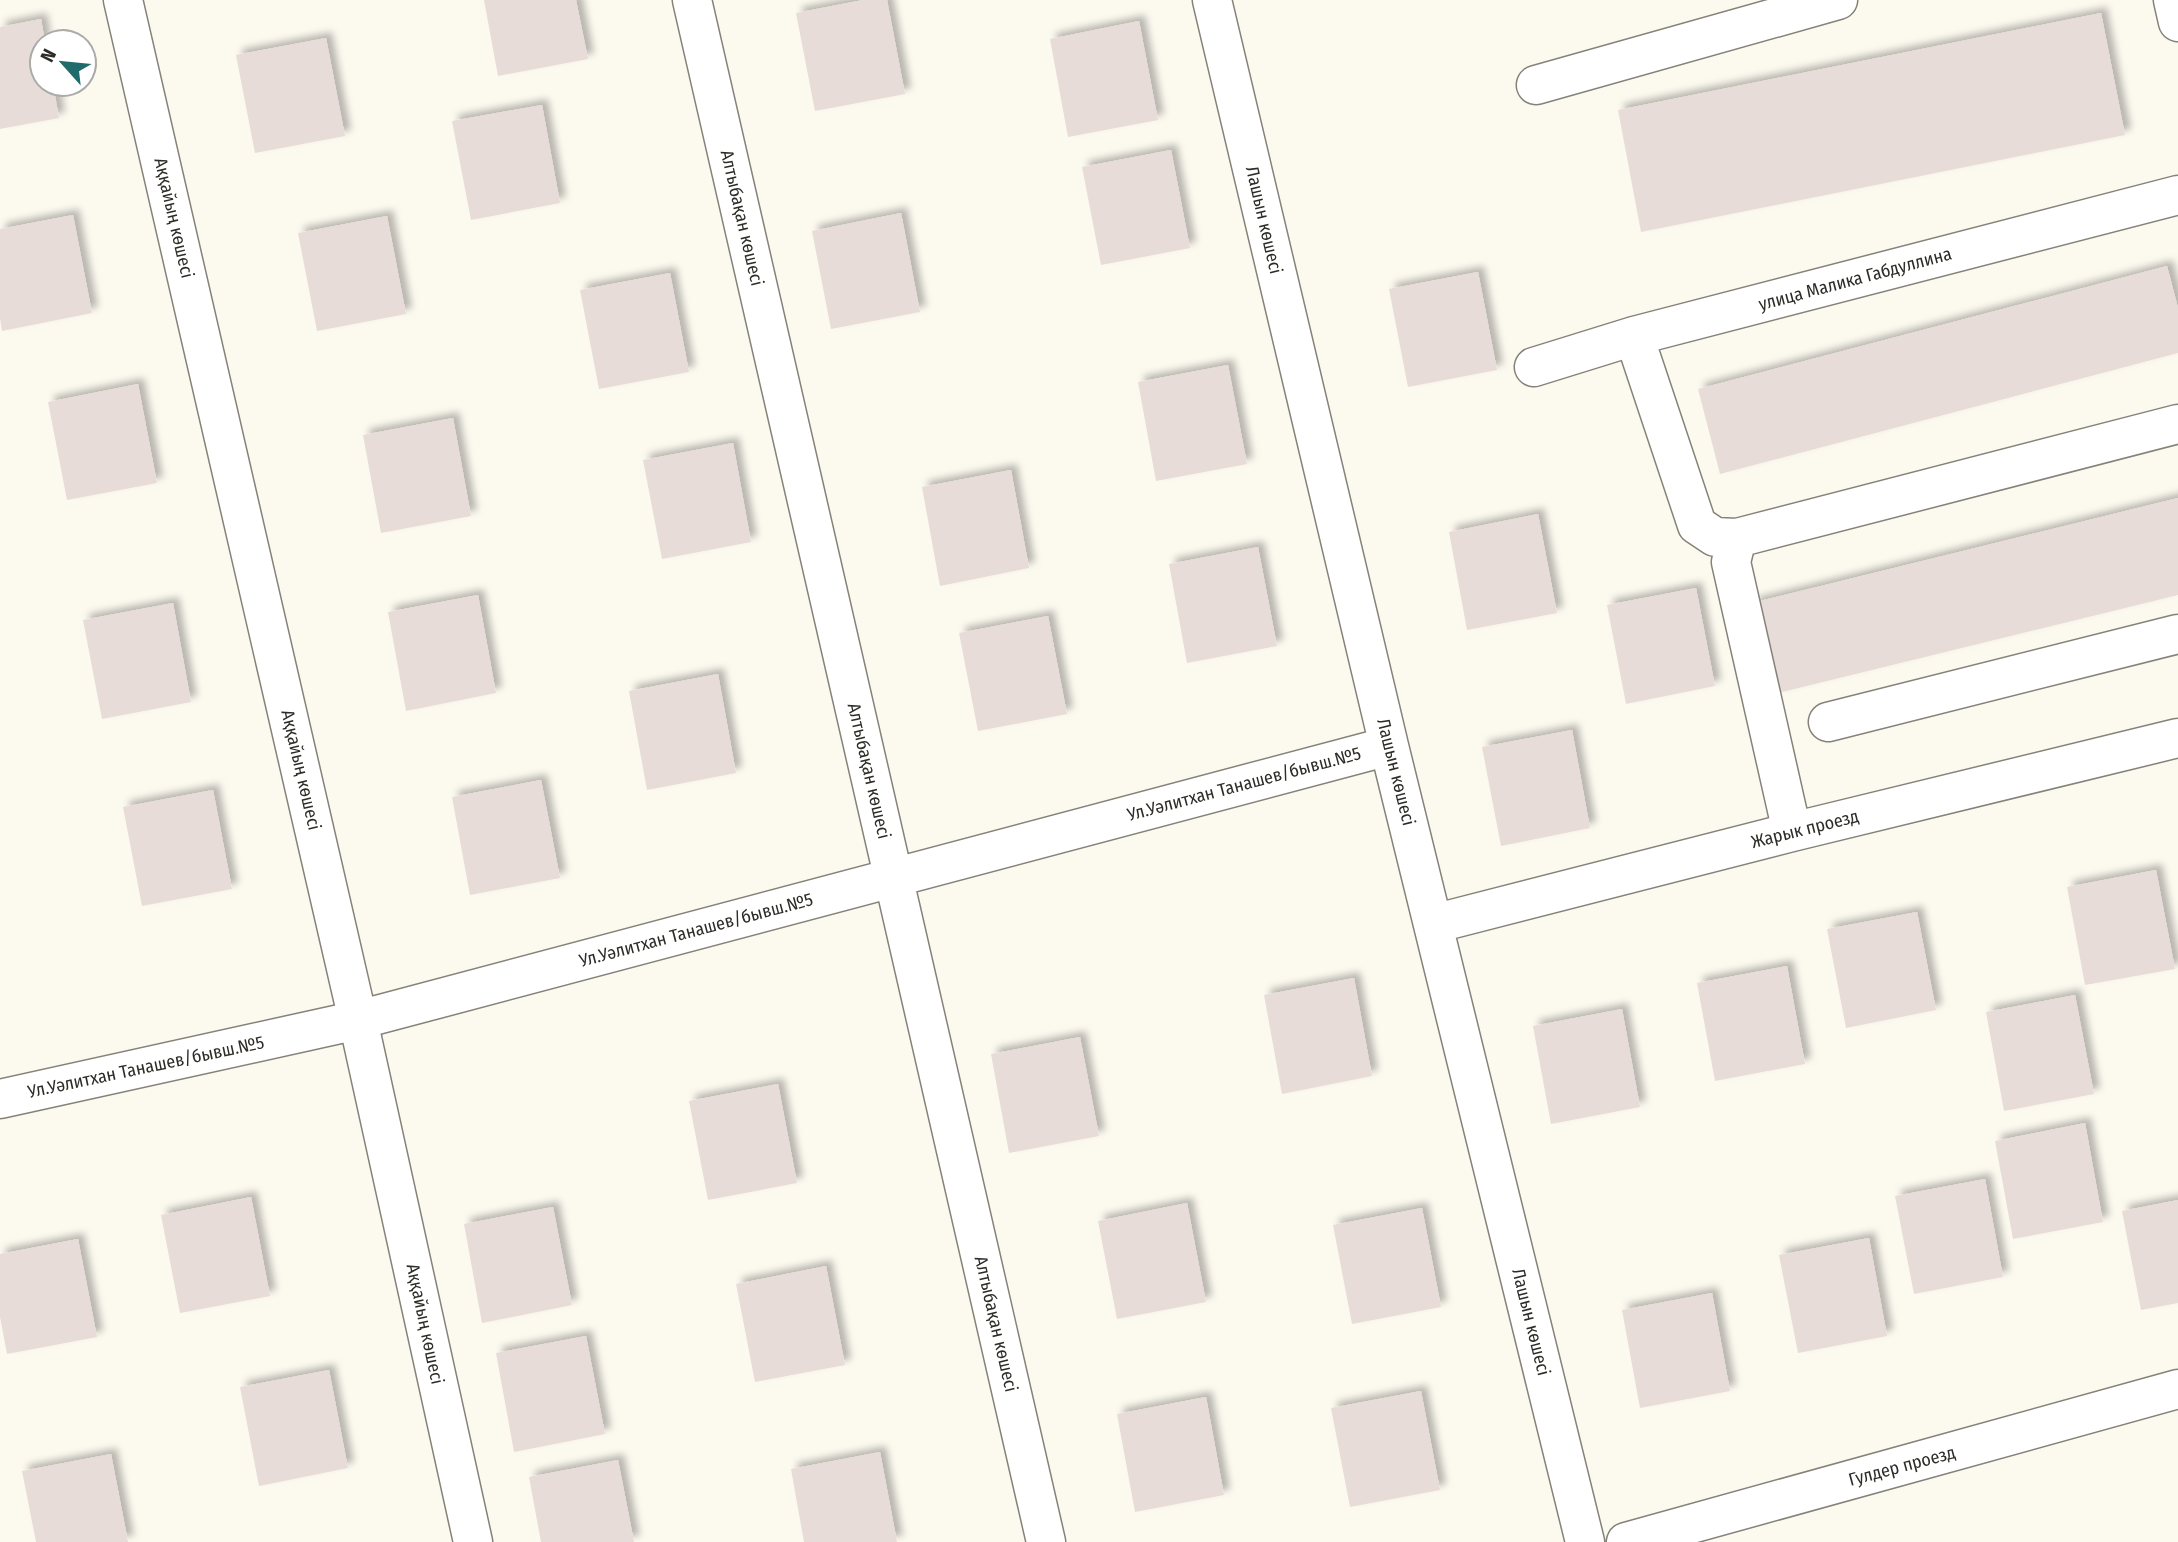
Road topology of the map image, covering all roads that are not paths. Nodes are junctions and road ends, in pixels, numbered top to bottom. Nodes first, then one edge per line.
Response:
1 (123, 0) edge
2 (692, 0) edge
3 (1212, 0) edge
4 (1838, 0) edge
5 (2173, 0) edge
6 (2178, 22) edge
7 (1536, 85) dead end
8 (2178, 195) edge
9 (1634, 336) junction
10 (1534, 367) dead end
11 (2178, 424) edge
12 (1737, 538) junction
13 (2178, 634) edge
14 (1828, 722) dead end
15 (2178, 738) edge
16 (1389, 746) junction
17 (1792, 832) junction
18 (893, 877) junction
19 (1433, 924) junction
20 (358, 1020) junction
21 (0, 1099) edge
22 (2178, 1389) edge
23 (473, 1542) edge
24 (1046, 1542) edge
25 (1585, 1542) edge
26 (1626, 1542) edge

1 - 20 street, Аққайың көшесі
2 - 18 street, Алтыбақан көшесі
3 - 16 street, Лашын көшесі
4 - 7 street
5 - 6 street
8 - 9 street, улица Малика Габдуллина
9 - 10 street, улица Малика Габдуллина
9 - 12 street
11 - 12 street
12 - 17 street
13 - 14 street
15 - 17 street, Жарык проезд
16 - 18 street, Ул.Уәлитхан Танашев/бывш.№5
16 - 19 street, Лашын көшесі
17 - 19 street, Жарык проезд
18 - 20 street, Ул.Уәлитхан Танашев/бывш.№5
18 - 24 street, Алтыбақан көшесі
19 - 25 street, Лашын көшесі
20 - 21 street, Ул.Уәлитхан Танашев/бывш.№5
20 - 23 street, Аққайың көшесі
22 - 26 street, Гулдер проезд

